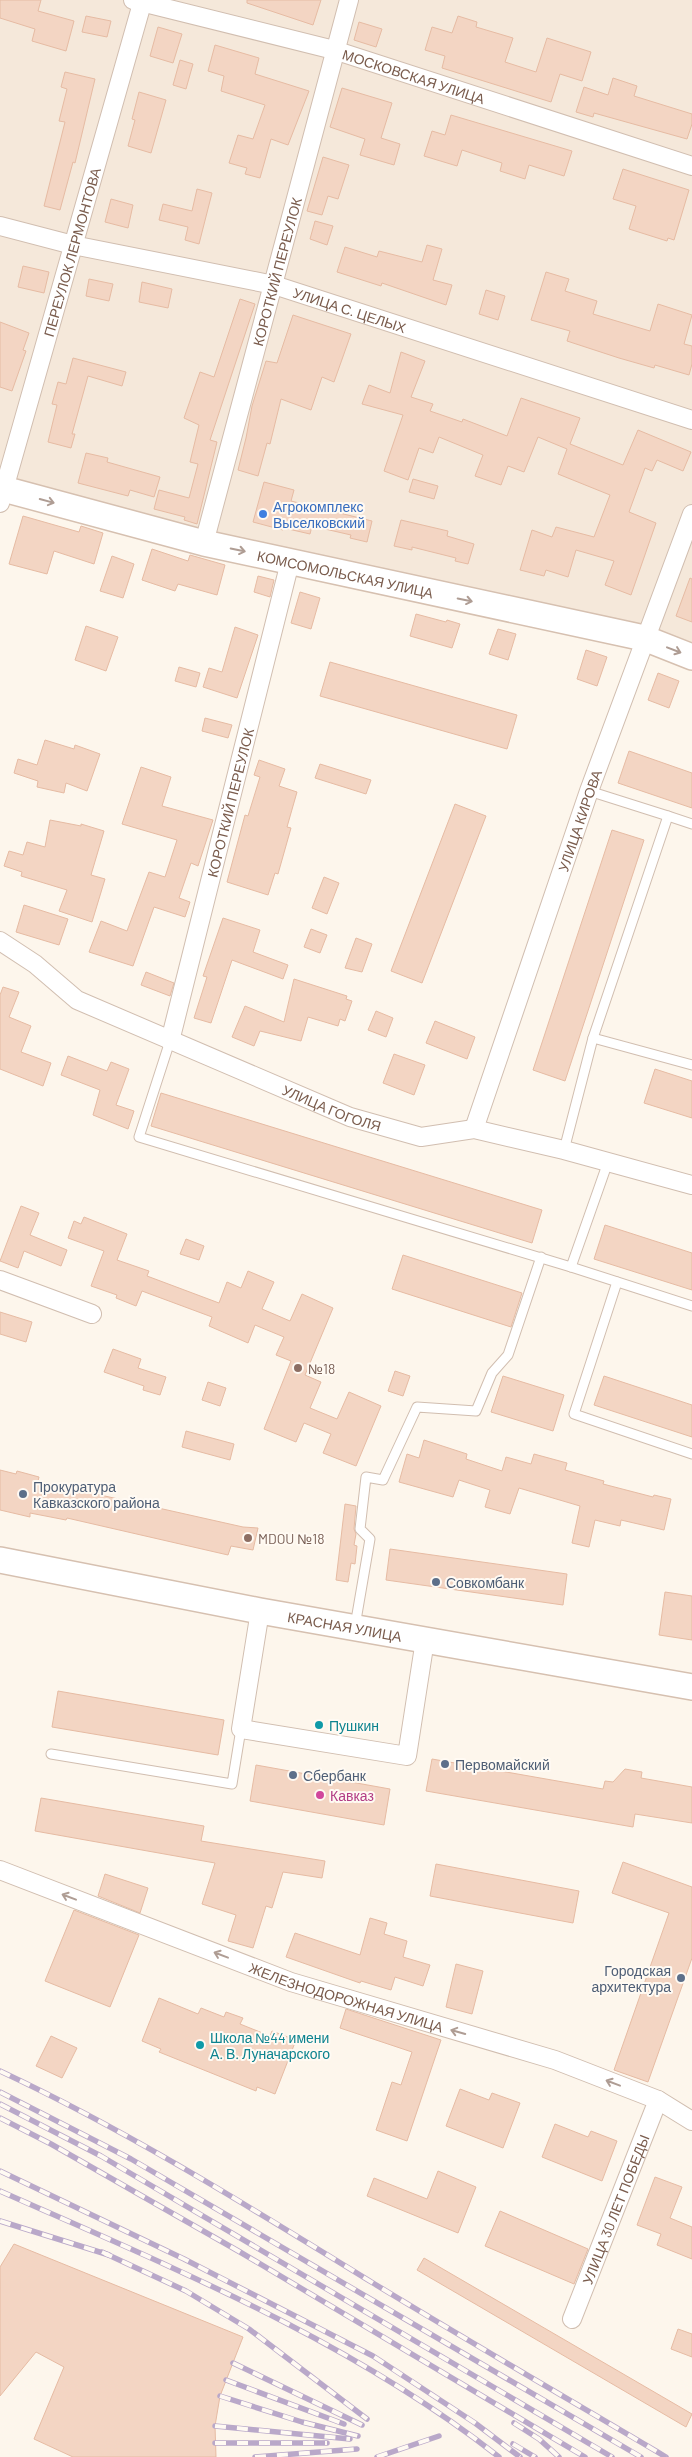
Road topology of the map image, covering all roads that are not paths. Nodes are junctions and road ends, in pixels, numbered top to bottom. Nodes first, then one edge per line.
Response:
1 (349, 0) edge
2 (139, 1) edge
3 (334, 50) junction
4 (692, 166) edge
5 (0, 226) edge
6 (73, 245) junction
7 (274, 285) junction
8 (692, 420) edge
9 (2, 494) edge
10 (692, 514) edge
11 (204, 543) junction
12 (290, 562) junction
13 (644, 638) junction
14 (692, 657) edge
15 (589, 791) junction
16 (668, 816) junction
17 (692, 824) edge
18 (0, 941) edge
19 (593, 1038) junction
20 (170, 1041) junction
21 (692, 1065) edge
22 (474, 1129) junction
23 (564, 1150) junction
24 (608, 1162) junction
25 (692, 1185) edge
26 (541, 1257) junction
27 (571, 1266) junction
28 (0, 1280) edge
29 (617, 1282) junction
30 (692, 1306) edge
31 (92, 1314) dead end
32 (692, 1454) edge
33 (0, 1560) edge
34 (260, 1612) junction
35 (355, 1628) junction
36 (426, 1640) junction
37 (692, 1687) edge
38 (241, 1729) junction
39 (51, 1754) dead end
40 (0, 1870) edge
41 (658, 2100) junction
42 (692, 2121) edge
43 (572, 2319) dead end

1 - 3 street, КОРОТКИЙ ПЕРЕУЛОК
2 - 3 street, МОСКОВСКАЯ УЛИЦА
2 - 6 street, ПЕРЕУЛОК ЛЕРМОНТОВА
3 - 4 street, МОСКОВСКАЯ УЛИЦА
3 - 7 street, КОРОТКИЙ ПЕРЕУЛОК
5 - 6 street, УЛИЦА С. ЦЕЛЫХ
6 - 7 street, УЛИЦА С. ЦЕЛЫХ
6 - 9 street, ПЕРЕУЛОК ЛЕРМОНТОВА
7 - 8 street, УЛИЦА С. ЦЕЛЫХ
7 - 11 street, КОРОТКИЙ ПЕРЕУЛОК
9 -> 11 main road, КОМСОМОЛЬСКАЯ УЛИЦА
10 - 13 street, УЛИЦА КИРОВА
11 -> 12 main road, КОМСОМОЛЬСКАЯ УЛИЦА
12 -> 13 main road, КОМСОМОЛЬСКАЯ УЛИЦА
12 - 20 street, КОРОТКИЙ ПЕРЕУЛОК
13 -> 14 main road, КОМСОМОЛЬСКАЯ УЛИЦА
13 - 15 street, УЛИЦА КИРОВА
15 - 16 lane
15 - 22 street, УЛИЦА КИРОВА
16 - 17 lane
16 - 19 lane
18 - 20 street, УЛИЦА ГОГОЛЯ
19 - 21 lane
19 - 23 lane
20 - 22 street, УЛИЦА ГОГОЛЯ
20 - 26 lane
22 - 23 street, УЛИЦА ГОГОЛЯ
23 - 24 street, УЛИЦА ГОГОЛЯ
24 - 25 street, УЛИЦА ГОГОЛЯ
24 - 27 lane
26 - 27 lane
26 - 35 lane
27 - 29 lane
28 - 31 street
29 - 30 lane
29 - 32 lane
33 - 34 main road, КРАСНАЯ УЛИЦА
34 - 35 main road, КРАСНАЯ УЛИЦА
34 - 38 street
35 - 36 main road, КРАСНАЯ УЛИЦА
36 - 37 main road, КРАСНАЯ УЛИЦА
36 - 38 street
38 - 39 lane
41 -> 40 street, ЖЕЛЕЗНОДОРОЖНАЯ УЛИЦА
41 - 42 street, ЖЕЛЕЗНОДОРОЖНАЯ УЛИЦА
41 - 43 street, УЛИЦА 30 ЛЕТ ПОБЕДЫ

